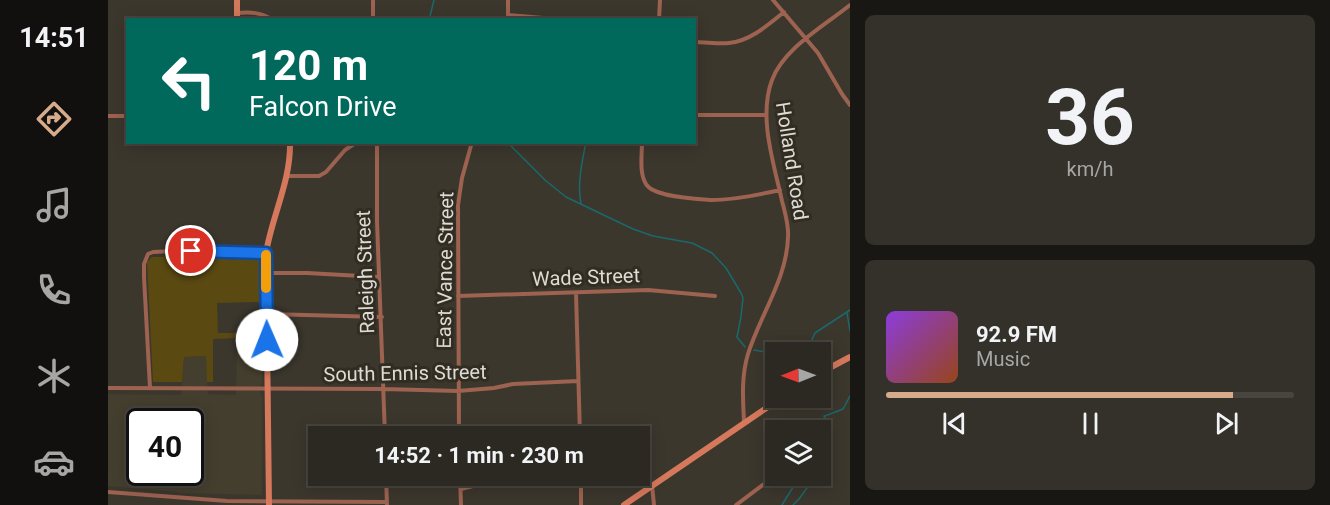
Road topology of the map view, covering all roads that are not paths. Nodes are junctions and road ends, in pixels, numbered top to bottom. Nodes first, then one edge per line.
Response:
1 (237, 0) edge
2 (373, 0) edge
3 (508, 0) edge
4 (660, 0) edge
5 (773, 0) edge
6 (850, 5) edge
7 (784, 12) junction
8 (237, 16) edge
9 (270, 18) edge
10 (373, 18) edge
11 (543, 18) edge
12 (660, 18) edge
13 (806, 38) junction
14 (696, 42) edge
15 (850, 105) edge
16 (696, 115) edge
17 (766, 115) junction
18 (108, 116) edge
19 (126, 116) edge
20 (290, 144) edge
21 (354, 144) edge
22 (377, 144) edge
23 (471, 144) edge
24 (642, 144) edge
25 (287, 176) junction
26 (780, 190) junction
27 (266, 253) junction
28 (266, 273) junction
29 (379, 277) junction
30 (576, 293) junction
31 (458, 296) junction
32 (715, 296) dead end
33 (267, 314) junction
34 (382, 317) junction
35 (850, 357) edge
36 (831, 367) edge
37 (578, 381) junction
38 (108, 388) edge
39 (150, 388) junction
40 (268, 389) junction
41 (384, 389) junction
42 (458, 391) junction
43 (766, 408) edge
44 (744, 422) junction
45 (385, 426) edge
46 (459, 426) edge
47 (580, 426) edge
48 (765, 483) edge
49 (652, 485) junction
50 (386, 486) edge
51 (461, 486) edge
52 (473, 486) edge
53 (581, 486) edge
54 (461, 489) junction
55 (108, 492) edge
56 (268, 503) edge
57 (387, 503) edge
58 (461, 505) edge
59 (581, 505) edge
60 (624, 505) edge
61 (654, 505) edge
62 (736, 505) edge

1 - 8 street
2 - 10 street
3 - 11 street
4 - 12 street
5 - 7 street
6 - 13 street, Holland Road
7 - 13 street
7 - 14 street
8 - 9 street
13 - 15 street
13 - 17 street, Holland Road
16 - 17 street
17 - 26 street, Holland Road
18 - 19 street
20 - 25 street
21 - 25 street
22 - 29 street, Raleigh Street
23 - 31 street, East Vance Street
24 - 26 street
25 - 27 street
26 - 44 street, Holland Road
27 - 28 street
27 - 39 street
28 - 29 street
28 - 33 street
29 - 34 street, Raleigh Street
30 - 31 street, Wade Street
30 - 32 street, Wade Street
30 - 37 street
31 - 42 street, East Vance Street
33 - 34 street
33 - 40 street
34 - 41 street, Raleigh Street
35 - 36 street
37 - 42 street, South Ennis Street
37 - 47 street
38 - 39 street, South Ennis Street
39 - 40 street, South Ennis Street
40 - 41 street, South Ennis Street
40 - 56 street
41 - 42 street, South Ennis Street
41 - 45 street, Raleigh Street
42 - 46 street, East Vance Street
43 - 44 street
44 - 49 street
48 - 62 street
49 - 60 street
49 - 61 street
50 - 57 street
51 - 54 street
52 - 54 street
53 - 59 street
54 - 58 street
55 - 56 street
56 - 57 street

